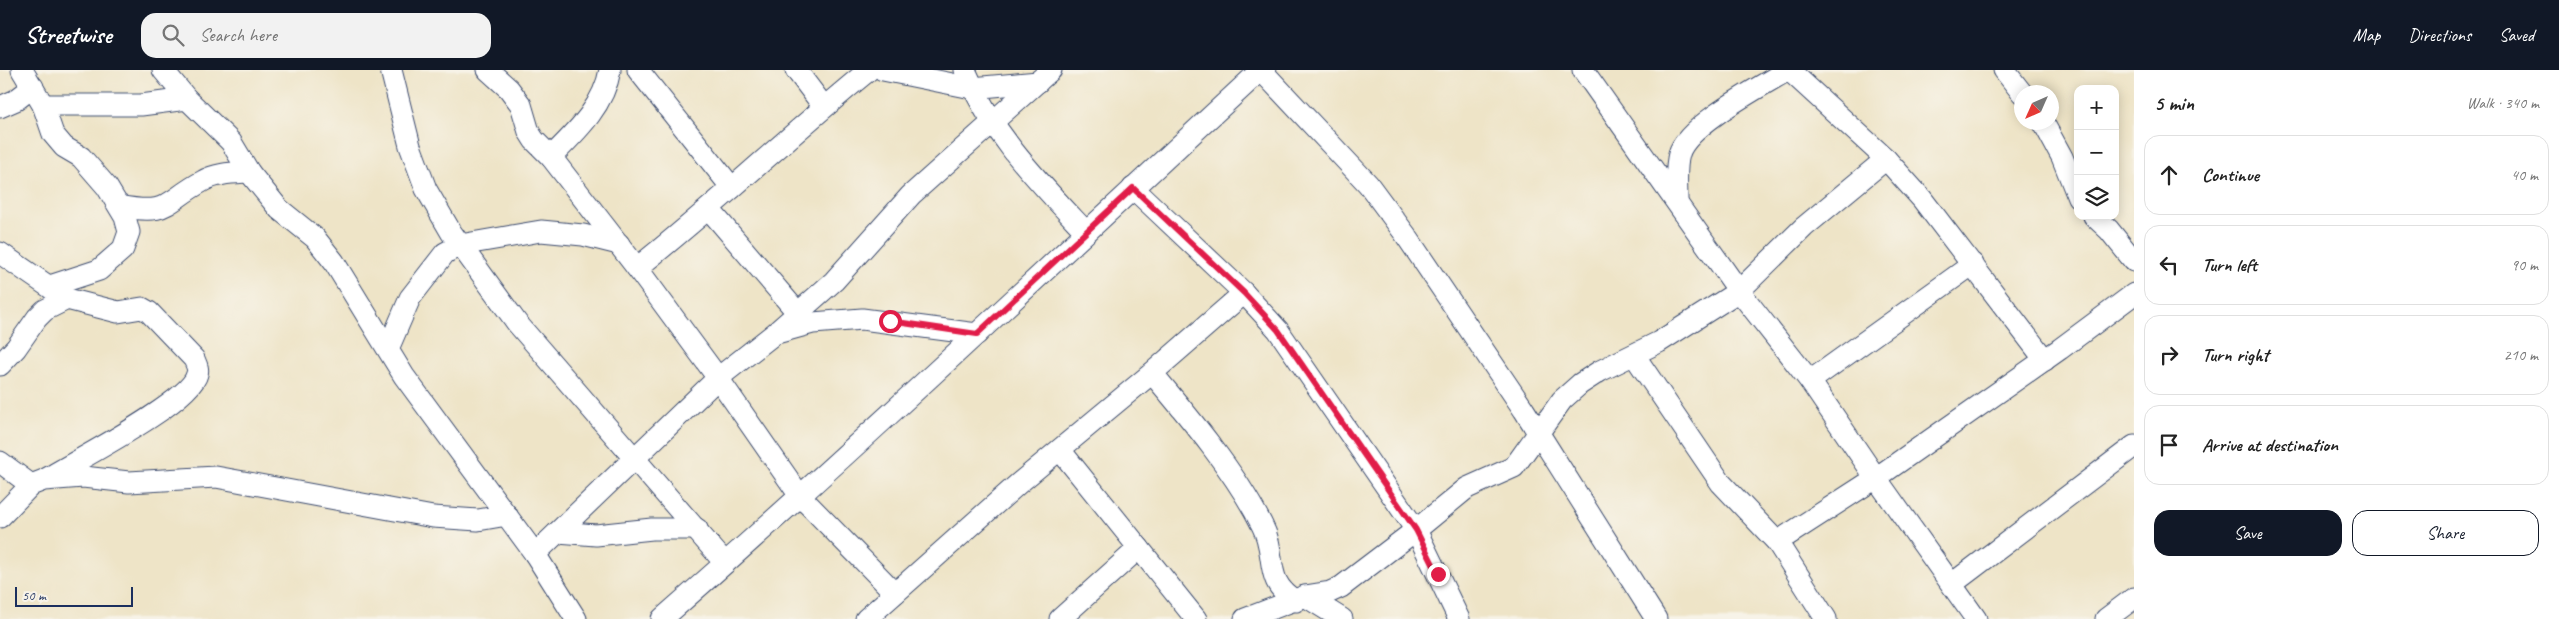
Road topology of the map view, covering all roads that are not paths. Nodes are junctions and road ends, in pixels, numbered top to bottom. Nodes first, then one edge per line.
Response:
1 (163, 70) edge
2 (392, 70) edge
3 (488, 70) edge
4 (610, 70) edge
5 (638, 70) edge
6 (796, 70) edge
7 (869, 70) edge
8 (883, 70) edge
9 (1261, 70) edge
10 (1583, 70) edge
11 (1788, 70) edge
12 (2004, 70) edge
13 (1044, 76) edge
14 (969, 79) edge
15 (2016, 85) edge
16 (32, 87) edge
17 (187, 99) junction
18 (824, 106) junction
19 (0, 107) edge
20 (994, 122) junction
21 (2047, 130) edge
22 (551, 157) junction
23 (1886, 159) junction
24 (249, 172) junction
25 (2074, 187) edge
26 (732, 188) junction
27 (1133, 188) junction
28 (1677, 200) junction
29 (119, 206) junction
30 (709, 209) junction
31 (2098, 220) edge
32 (1085, 231) junction
33 (619, 244) junction
34 (460, 245) junction
35 (0, 252) edge
36 (2134, 260) edge
37 (1973, 264) junction
38 (637, 268) junction
39 (50, 286) junction
40 (1739, 291) junction
41 (1244, 293) junction
42 (2134, 294) edge
43 (67, 299) junction
44 (797, 312) junction
45 (774, 334) junction
46 (977, 334) junction
47 (388, 349) junction
48 (1634, 355) junction
49 (2045, 360) junction
50 (0, 365) edge
51 (1152, 373) junction
52 (718, 378) junction
53 (1810, 381) junction
54 (1538, 433) junction
55 (2134, 446) edge
56 (1060, 450) junction
57 (635, 458) junction
58 (0, 462) edge
59 (1876, 478) junction
60 (38, 482) junction
61 (800, 496) junction
62 (506, 515) junction
63 (0, 517) edge
64 (697, 529) junction
65 (1416, 530) junction
66 (558, 532) junction
67 (1777, 542) junction
68 (1139, 548) junction
69 (535, 554) junction
70 (725, 564) junction
71 (1952, 584) junction
72 (895, 593) junction
73 (2134, 598) edge
74 (1301, 599) junction
75 (576, 619) edge
76 (662, 619) edge
77 (866, 619) edge
78 (1060, 619) edge
79 (1196, 619) edge
80 (1246, 619) edge
81 (1342, 619) edge
82 (1459, 619) edge
83 (1656, 619) edge
84 (1826, 619) edge
85 (1976, 619) edge
86 (2106, 619) edge

1 - 17 street
2 - 34 street
3 - 22 street
4 - 22 street
5 - 26 street
6 - 18 street
7 - 18 street
8 - 14 street
9 - 27 street
9 - 54 street
10 - 28 street
11 - 23 street
11 - 28 street
12 - 15 street
13 - 14 street
13 - 20 street
14 - 20 street
16 - 17 street
16 - 19 street
16 - 29 street
17 - 24 street
18 - 26 street
20 - 32 street
20 - 44 street
21 - 25 street
22 - 33 street
23 - 37 street
23 - 40 street
24 - 29 street
24 - 47 street
26 - 30 street
27 - 32 street
27 - 41 street
28 - 40 street
29 - 39 street
30 - 38 street
30 - 44 street
31 - 36 street
32 - 46 street
33 - 34 street
33 - 38 street
34 - 47 street
34 - 57 street
35 - 39 street
37 - 49 street
37 - 53 street
38 - 52 street
39 - 43 street
40 - 48 street
40 - 53 street
41 - 51 street
41 - 65 street
42 - 49 street
43 - 50 street
43 - 60 street
44 - 45 street
45 - 46 street
45 - 52 street
46 - 61 street
47 - 62 street
48 - 54 street
48 - 67 street
49 - 59 street
51 - 56 street
51 - 74 street
52 - 57 street
52 - 61 street
53 - 59 street
54 - 65 street
54 - 83 street
55 - 71 street
56 - 68 street
56 - 72 street
57 - 64 street
57 - 66 street
58 - 60 street
59 - 67 street
59 - 71 street
60 - 62 street
60 - 63 street
61 - 70 street
61 - 72 street
62 - 69 street
64 - 66 street
64 - 70 street
65 - 74 street
65 - 82 street
66 - 69 street
67 - 84 street
68 - 78 street
68 - 79 street
69 - 75 street
70 - 76 street
71 - 85 street
72 - 77 street
73 - 86 street
74 - 80 street
74 - 81 street

